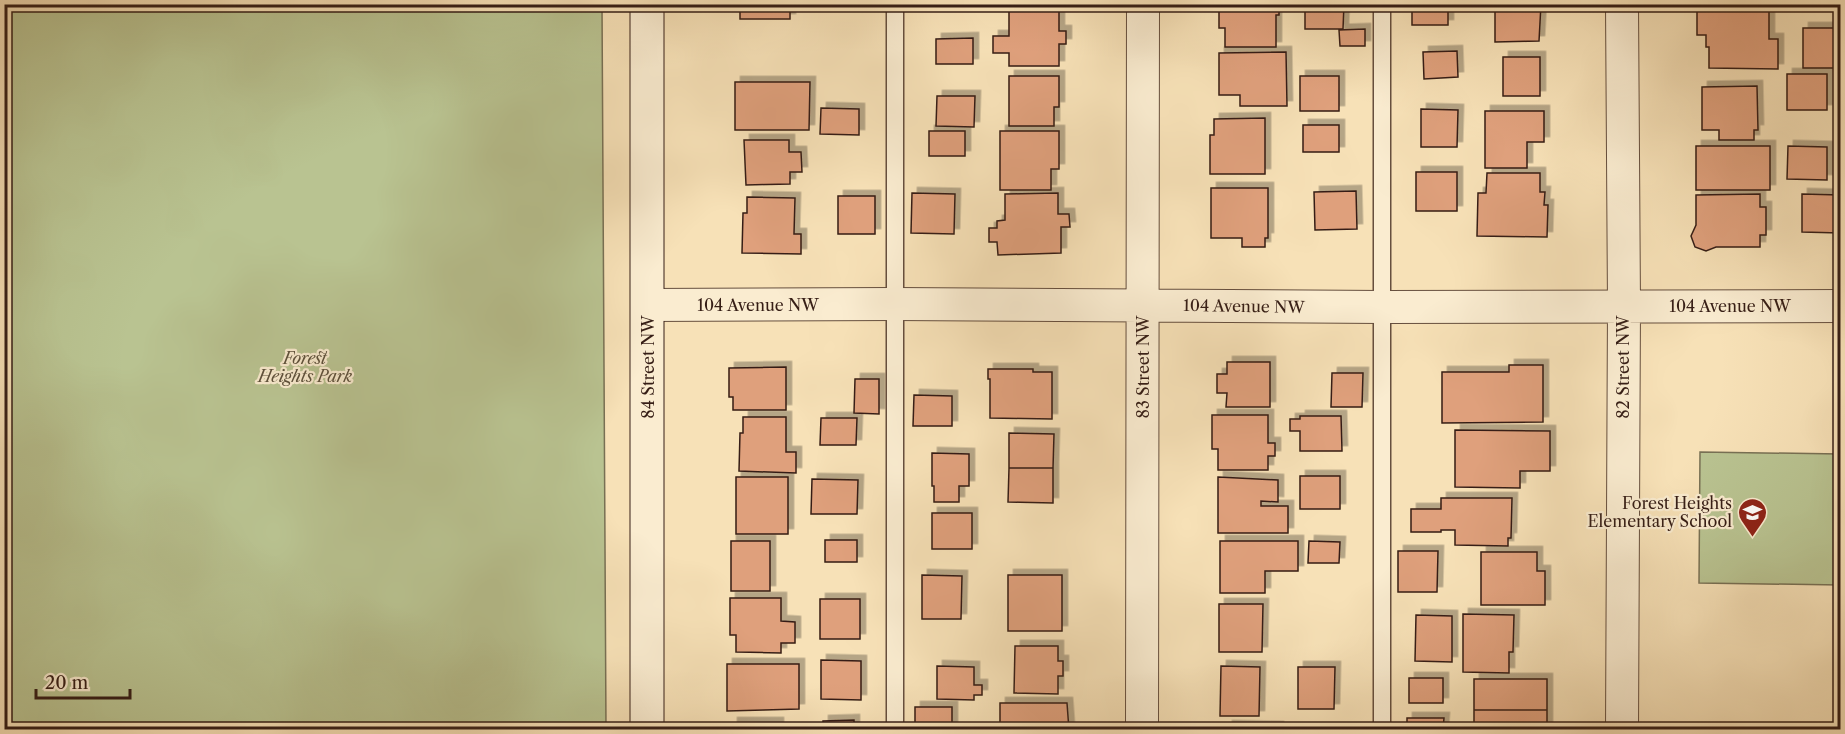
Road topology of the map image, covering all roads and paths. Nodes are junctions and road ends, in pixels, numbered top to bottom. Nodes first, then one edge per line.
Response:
1 (647, 4) edge
2 (896, 4) edge
3 (1143, 4) edge
4 (1382, 4) edge
5 (1622, 4) edge
6 (895, 304) junction
7 (1143, 304) junction
8 (648, 305) junction
9 (1624, 306) junction
10 (1840, 306) edge
11 (1382, 307) junction
12 (647, 729) edge
13 (895, 729) edge
14 (1142, 729) edge
15 (1382, 729) edge
16 (1622, 729) edge

1 - 8 main road, 84 Street NW
2 - 6 lane
3 - 7 street, 83 Street NW
4 - 11 lane
5 - 9 street, 82 Street NW
6 - 7 street, 104 Avenue NW
6 - 8 street, 104 Avenue NW
6 - 13 lane
7 - 11 street, 104 Avenue NW
7 - 14 street, 83 Street NW
8 - 12 main road, 84 Street NW
9 - 10 street, 104 Avenue NW
9 - 11 street, 104 Avenue NW
9 - 16 street, 82 Street NW
11 - 15 lane

